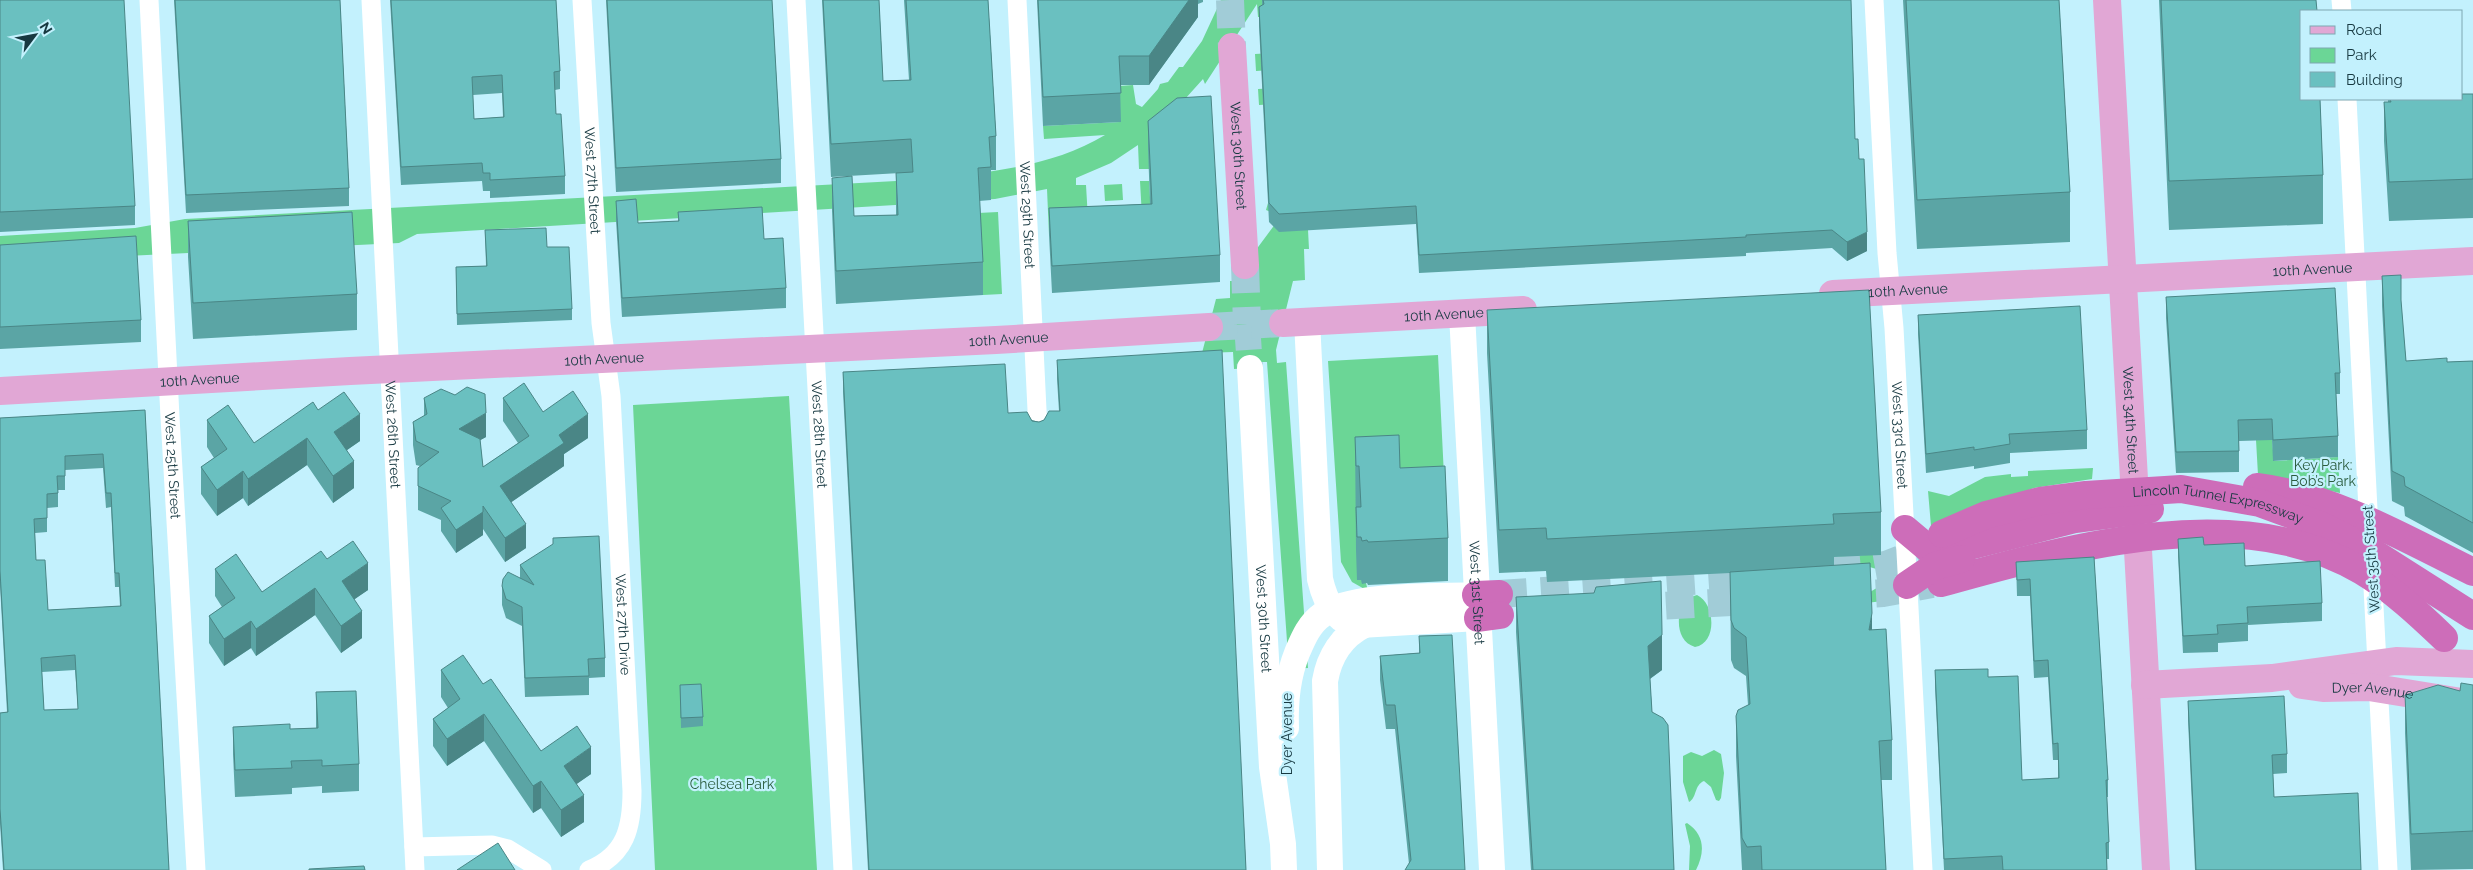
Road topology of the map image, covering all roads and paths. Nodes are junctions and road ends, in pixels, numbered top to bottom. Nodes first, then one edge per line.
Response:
1 (149, 0) edge
2 (371, 0) edge
3 (582, 0) edge
4 (796, 0) edge
5 (1017, 0) edge
6 (1874, 0) edge
7 (2108, 0) edge
8 (1232, 47) tunnel mouth
9 (2346, 100) edge
10 (2473, 261) edge
11 (1244, 265) tunnel mouth
12 (2355, 267) junction
13 (2123, 278) junction
14 (1890, 291) junction
15 (1806, 295) edge
16 (1548, 309) edge
17 (1462, 314) junction
18 (1295, 322) joint
19 (1209, 327) tunnel mouth
20 (1034, 338) junction
21 (814, 348) junction
22 (606, 360) junction
23 (1250, 368) tunnel mouth
24 (390, 370) junction
25 (168, 382) junction
26 (0, 391) edge
27 (1038, 430) edge
28 (2181, 489) junction
29 (2288, 512) junction
30 (1905, 529) junction
31 (1942, 534) tunnel mouth
32 (2274, 539) junction
33 (2473, 572) edge
34 (1940, 583) tunnel mouth
35 (1907, 585) junction
36 (1488, 605) junction
37 (1331, 609) junction
38 (2473, 616) edge
39 (1364, 625) junction
40 (2444, 638) dead end
41 (2473, 664) edge
42 (2378, 676) junction
43 (2145, 685) junction
44 (2473, 704) edge
45 (1283, 844) junction
46 (414, 846) junction
47 (196, 870) edge
48 (416, 870) edge
49 (542, 870) edge
50 (589, 870) edge
51 (843, 870) edge
52 (1284, 870) edge
53 (1330, 870) edge
54 (1492, 870) edge
55 (1923, 870) edge
56 (2156, 870) edge
57 (2388, 870) edge

1 - 25 street, West 25th Street
2 - 24 street, West 26th Street
3 - 22 street, West 27th Street
4 - 21 street, West 28th Street
5 - 20 street, West 29th Street
6 - 14 street, West 33rd Street
7 - 13 main road, West 34th Street
8 - 11 main road, West 30th Street
9 - 12 street, West 35th Street
10 - 12 main road, 10th Avenue
12 - 13 main road, 10th Avenue
12 - 42 street, West 35th Street
13 - 14 main road, 10th Avenue
13 - 43 main road, West 34th Street
14 - 15 main road, 10th Avenue
14 - 30 street, West 33rd Street
16 - 17 main road, 10th Avenue
17 - 18 main road, 10th Avenue
17 - 36 main road, West 31st Street
18 - 37 main road
19 - 20 main road, 10th Avenue
20 - 21 main road, 10th Avenue
20 - 27 street, West 29th Street
21 - 22 main road, 10th Avenue
21 - 51 street, West 28th Street
22 - 24 main road, 10th Avenue
22 - 50 street, West 27th Drive
23 - 45 main road, West 30th Street
24 - 25 main road, 10th Avenue
24 - 46 street, West 26th Street
25 - 26 main road, 10th Avenue
25 - 47 street, West 25th Street
28 - 29 highway, Lincoln Tunnel Expressway
28 - 31 highway, Lincoln Tunnel Expressway
28 - 33 highway
29 - 30 highway
29 - 38 highway, Lincoln Tunnel Expressway
30 - 35 street, West 33rd Street
32 - 34 highway, Lincoln Tunnel Expressway
32 - 35 highway
32 - 40 highway, Lincoln Tunnel Expressway
35 - 55 street, West 33rd Street
36 - 37 main road, Dyer Avenue
36 - 39 main road
36 - 54 main road, West 31st Street
37 - 39 main road
37 - 45 main road, Dyer Avenue
39 - 53 main road
41 - 42 main road, Dyer Avenue
42 - 43 main road, Dyer Avenue
42 - 44 main road, Dyer Avenue
42 - 57 street, West 35th Street
43 - 56 main road, West 34th Street
45 - 52 main road, West 30th Street
46 - 48 street, West 26th Street
46 - 49 street

